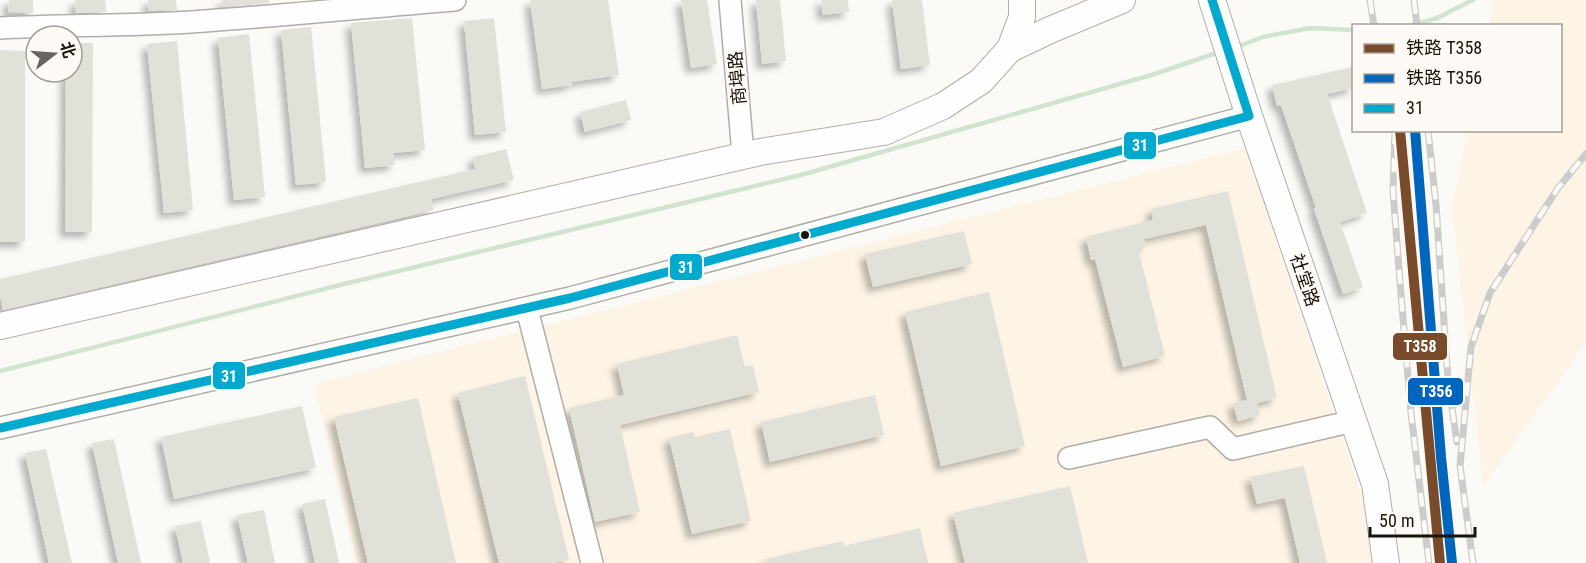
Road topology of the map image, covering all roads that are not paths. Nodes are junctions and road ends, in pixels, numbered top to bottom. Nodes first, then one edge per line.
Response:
1 (455, 0) edge
2 (730, 0) edge
3 (1022, 0) edge
4 (1122, 0) edge
5 (1212, 0) edge
6 (0, 28) edge
7 (1010, 49) junction
8 (1249, 116) junction
9 (743, 155) junction
10 (527, 309) junction
11 (0, 326) edge
12 (1353, 421) junction
13 (0, 428) edge
14 (1069, 458) dead end
15 (591, 563) edge
16 (1386, 563) edge

1 - 6 street
2 - 9 street, 商埠路
3 - 7 main road
4 - 7 main road
5 - 8 main road, 社堂路
7 - 9 main road
8 - 10 street
8 - 12 main road, 社堂路
9 - 11 main road
10 - 13 street
10 - 15 street
12 - 14 street
12 - 16 main road, 社堂路

